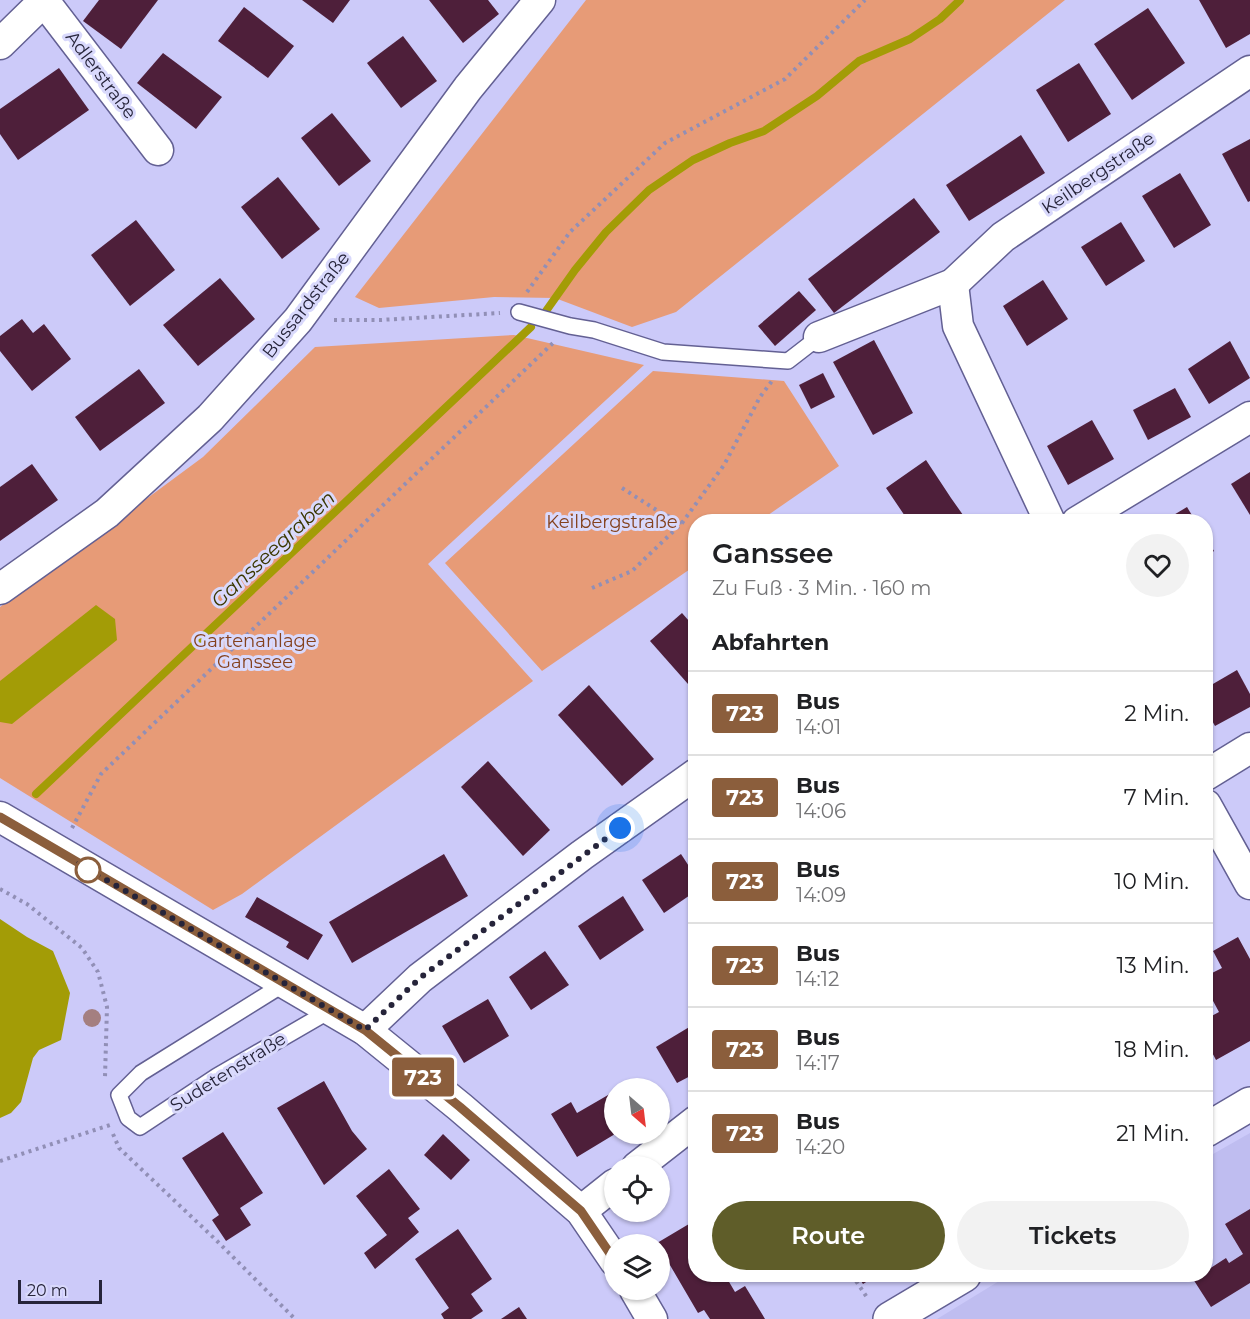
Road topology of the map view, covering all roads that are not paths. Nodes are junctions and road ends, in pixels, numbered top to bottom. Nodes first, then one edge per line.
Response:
1 (44, 0) edge
2 (540, 0) edge
3 (0, 44) edge
4 (1250, 72) edge
5 (158, 150) dead end
6 (953, 284) junction
7 (519, 312) road end
8 (819, 337) joint
9 (1250, 417) edge
10 (1046, 514) edge
11 (1090, 514) edge
12 (0, 589) edge
13 (1250, 748) edge
14 (1213, 771) edge
15 (688, 780) edge
16 (0, 817) edge
17 (1213, 818) edge
18 (1250, 884) edge
19 (284, 984) junction
20 (330, 1010) junction
21 (365, 1030) junction
22 (1250, 1104) edge
23 (1213, 1126) edge
24 (688, 1127) edge
25 (651, 1156) edge
26 (604, 1193) edge
27 (581, 1211) junction
28 (604, 1245) edge
29 (952, 1282) edge
30 (641, 1300) edge
31 (652, 1319) edge
32 (890, 1319) edge

1 - 3 street, Adlerstraße
1 - 5 street, Adlerstraße
2 - 12 street, Bussardstraße
4 - 6 street, Keilbergstraße
6 - 8 street, Keilbergstraße
6 - 10 street
7 - 8 lane
9 - 11 street
13 - 14 street
15 - 21 street
16 - 19 street
17 - 18 street
19 - 20 street
19 - 20 lane, Sudetenstraße
20 - 21 street
21 - 27 street
22 - 23 street
24 - 25 street
26 - 27 street
27 - 28 street
29 - 32 street
30 - 31 street

